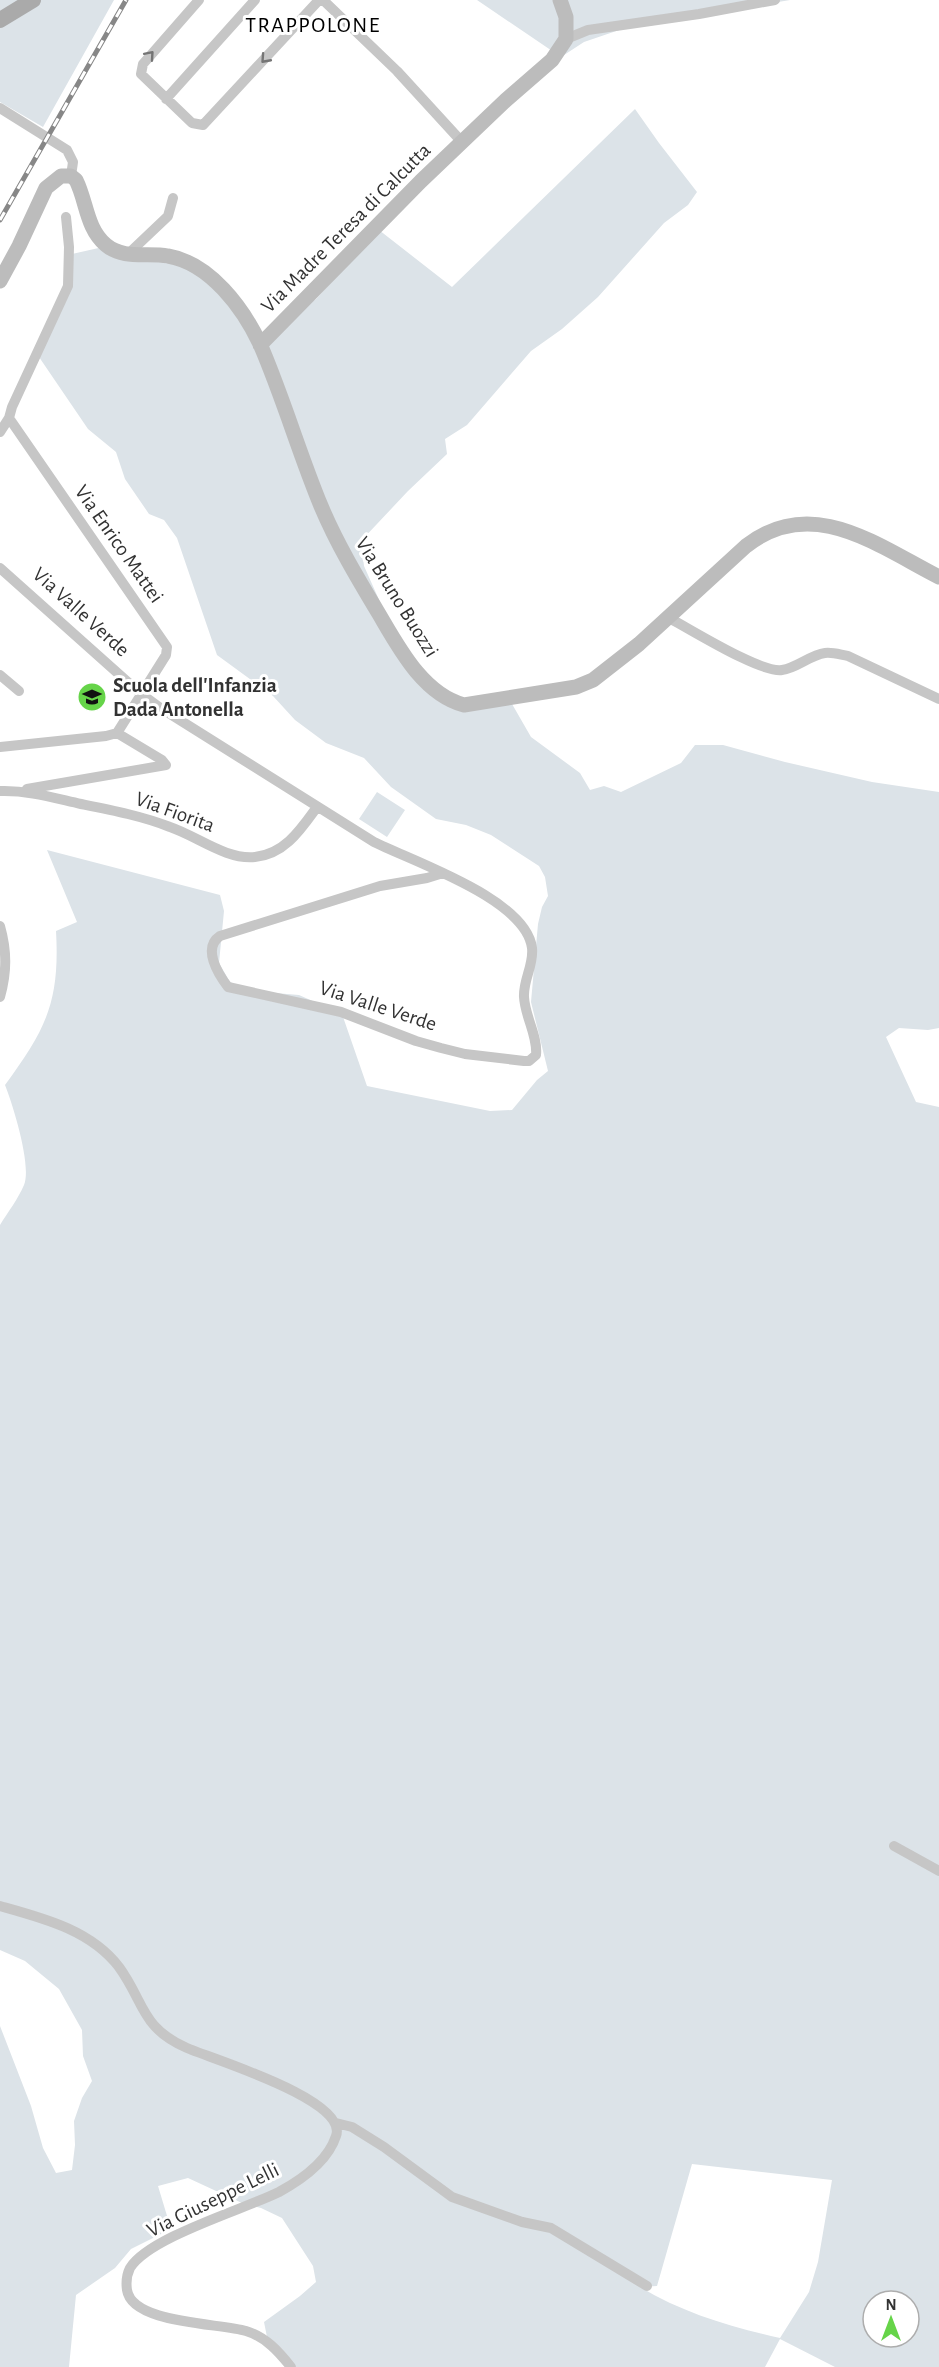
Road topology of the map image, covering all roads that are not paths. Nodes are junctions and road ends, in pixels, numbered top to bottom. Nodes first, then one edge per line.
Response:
1 (33, 0) edge
2 (199, 0) edge
3 (255, 0) edge
4 (321, 0) edge
5 (560, 0) edge
6 (775, 0) edge
7 (0, 20) edge
8 (566, 39) junction
9 (166, 99) junction
10 (0, 108) edge
11 (462, 141) junction
12 (71, 176) junction
13 (173, 198) dead end
14 (66, 217) dead end
15 (128, 254) junction
16 (0, 281) edge
17 (260, 345) junction
18 (9, 418) junction
19 (0, 432) edge
20 (0, 568) edge
21 (939, 577) edge
22 (669, 618) junction
23 (0, 675) edge
24 (19, 690) dead end
25 (140, 693) junction
26 (939, 699) edge
27 (117, 733) junction
28 (0, 747) edge
29 (18, 790) junction
30 (0, 791) edge
31 (317, 807) junction
32 (443, 873) junction
33 (0, 926) edge
34 (0, 997) edge
35 (894, 1846) dead end
36 (939, 1871) edge
37 (0, 1906) edge
38 (336, 2123) junction
39 (646, 2286) dead end
40 (291, 2367) edge

1 - 7 main road
9 -> 2 street, Via Madre Teresa di Calcutta
3 - 9 street
4 -> 9 street, Via Madre Teresa di Calcutta
4 - 11 street, Via Madre Teresa di Calcutta
5 - 8 street
6 - 8 street
8 - 11 street, Via Madre Teresa di Calcutta
10 - 12 street, Via Bruno Buozzi
11 - 17 street, Via Madre Teresa di Calcutta
12 - 15 street, Via Bruno Buozzi
12 - 16 street
13 - 15 street
14 - 18 street
15 - 17 street, Via Bruno Buozzi
17 - 22 street, Via Bruno Buozzi
18 - 19 street
18 - 25 street, Via Enrico Mattei
20 - 25 street, Via Valle Verde
21 - 22 street, Via Bruno Buozzi
22 - 26 street
23 - 24 street
25 - 27 street
25 - 31 street, Via Valle Verde
27 - 28 street
27 - 29 street
29 - 30 street, Via Fiorita
29 - 31 street, Via Fiorita
31 - 32 street, Via Valle Verde
32 - 32 street, Via Valle Verde
33 - 34 street
35 - 36 street
37 - 38 street
38 - 39 street
38 - 40 street, Via Giuseppe Lelli

